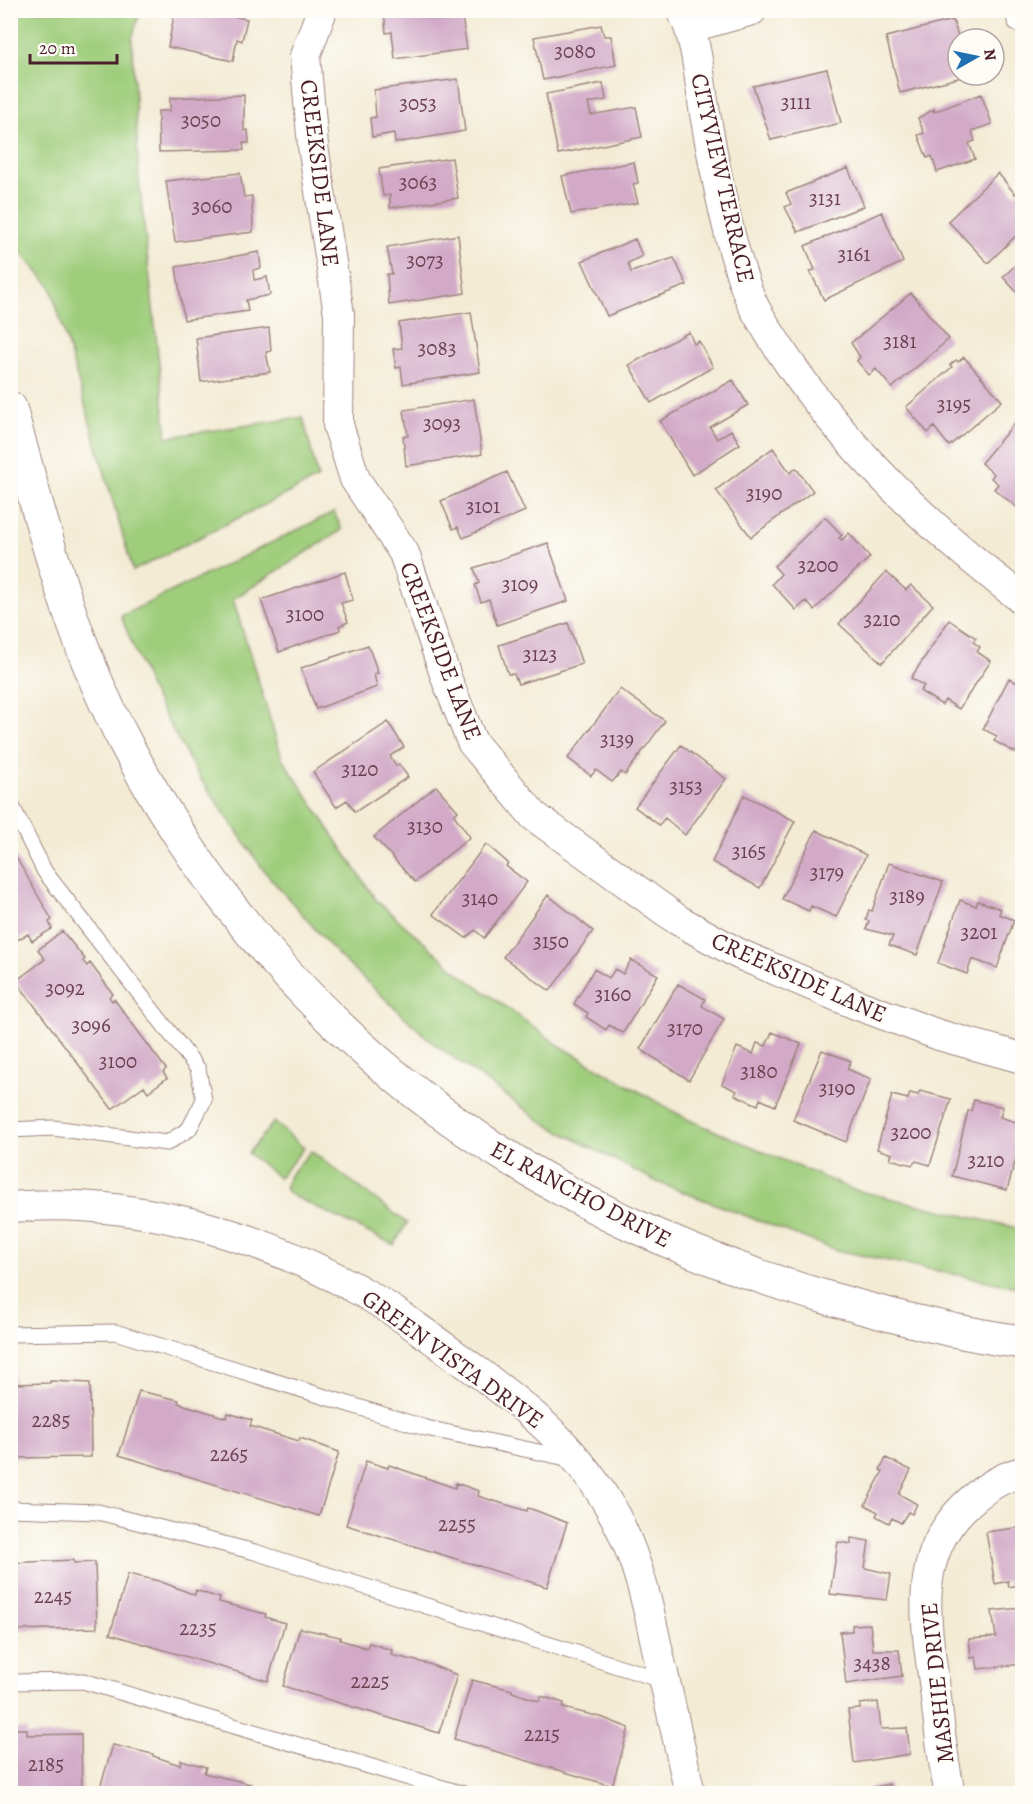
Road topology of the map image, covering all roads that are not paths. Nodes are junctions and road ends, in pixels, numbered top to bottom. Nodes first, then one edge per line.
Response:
1 (322, 10) edge
2 (752, 10) edge
3 (1021, 10) edge
4 (1023, 18) edge
5 (687, 19) edge
6 (10, 408) edge
7 (1023, 599) edge
8 (10, 801) edge
9 (1023, 1058) edge
10 (10, 1130) edge
11 (10, 1207) edge
12 (10, 1334) edge
13 (1023, 1342) edge
14 (577, 1460) junction
15 (1023, 1472) edge
16 (10, 1509) edge
17 (665, 1681) junction
18 (10, 1682) edge
19 (463, 1794) edge
20 (690, 1794) edge
21 (950, 1794) edge

1 - 9 street, CREEKSIDE LANE
2 - 5 street
3 - 4 street
5 - 7 street, CITYVIEW TERRACE
6 - 13 main road, EL RANCHO DRIVE
8 - 10 lane
11 - 14 street, GREEN VISTA DRIVE
12 - 14 lane
14 - 17 street, GREEN VISTA DRIVE
15 - 21 street, MASHIE DRIVE
16 - 17 lane
17 - 20 street, GREEN VISTA DRIVE
18 - 19 lane

